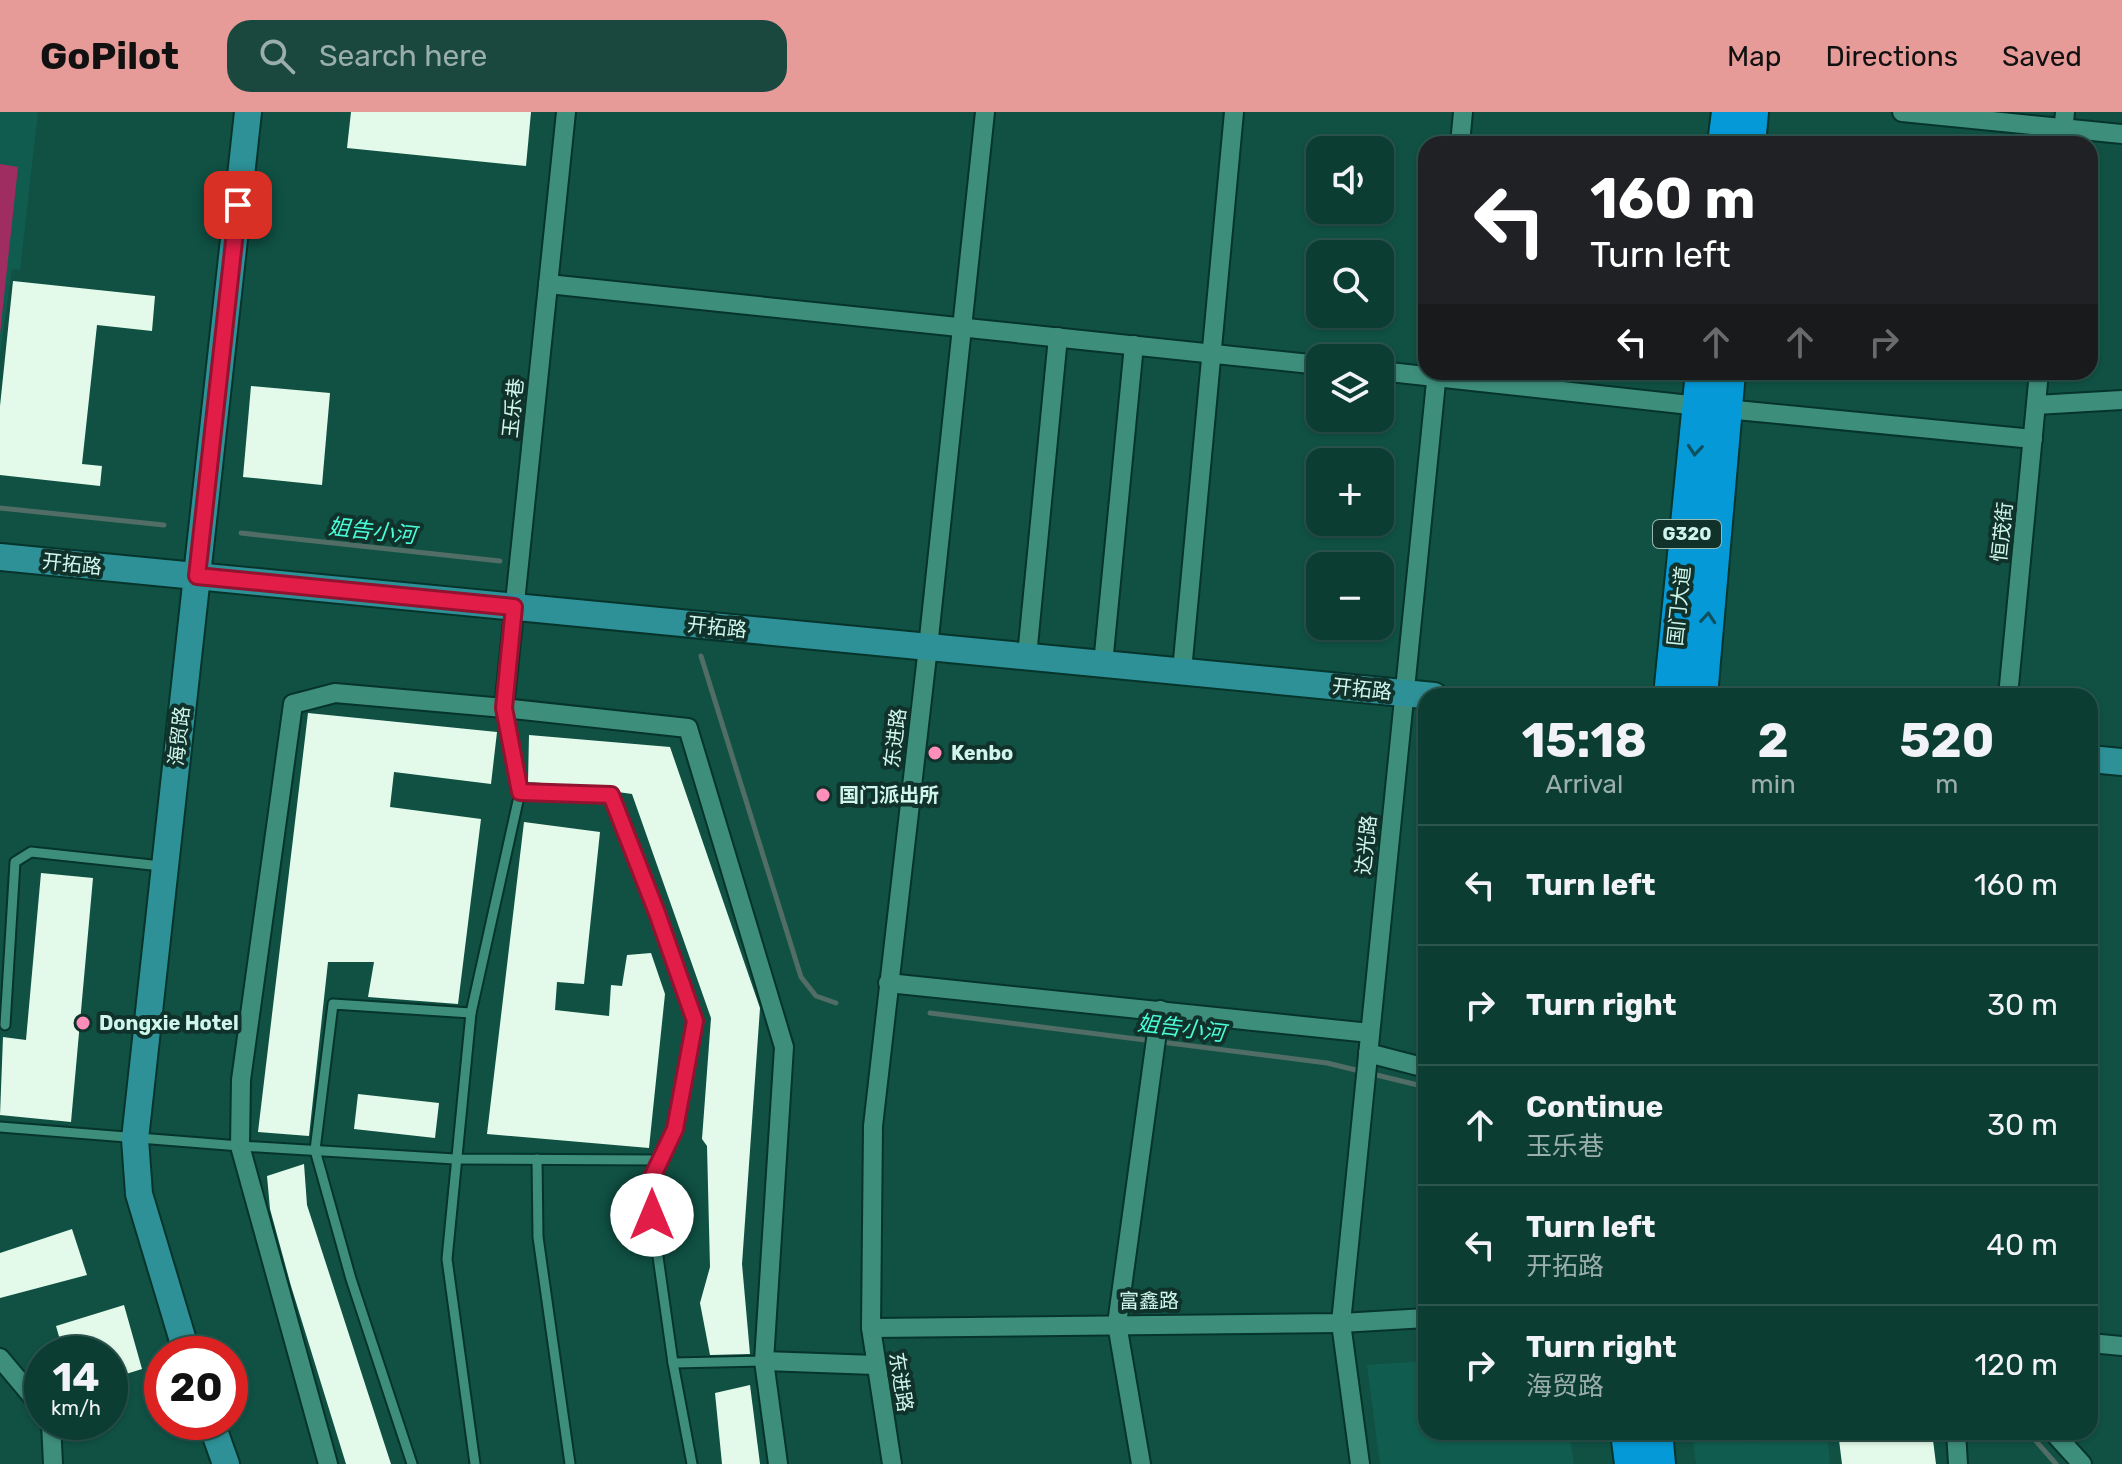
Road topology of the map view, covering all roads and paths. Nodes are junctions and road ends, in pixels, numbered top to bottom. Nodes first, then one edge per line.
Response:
1 (248, 112) edge
2 (566, 112) edge
3 (985, 112) edge
4 (1234, 112) edge
5 (1463, 112) edge
6 (1728, 112) edge
7 (1752, 112) edge
8 (1902, 112) edge
9 (2063, 128) edge
10 (2122, 134) edge
11 (1461, 136) edge
12 (1725, 136) edge
13 (1750, 136) edge
14 (548, 284) junction
15 (962, 327) junction
16 (1058, 337) junction
17 (1134, 345) junction
18 (1212, 353) junction
19 (1306, 363) edge
20 (1394, 372) edge
21 (1418, 373) edge
22 (1435, 380) edge
23 (1485, 380) edge
24 (1704, 380) edge
25 (1725, 380) edge
26 (2038, 380) edge
27 (2122, 400) edge
28 (2036, 405) junction
29 (1713, 408) junction
30 (2033, 439) junction
31 (0, 557) edge
32 (197, 576) junction
33 (514, 607) junction
34 (928, 647) junction
35 (1027, 656) junction
36 (1103, 664) junction
37 (1182, 671) junction
38 (1671, 688) edge
39 (1701, 688) edge
40 (2009, 688) edge
41 (1403, 693) junction
42 (1418, 694) edge
43 (504, 708) junction
44 (2098, 760) edge
45 (2122, 762) edge
46 (520, 792) junction
47 (165, 866) junction
48 (888, 983) junction
49 (1160, 1010) junction
50 (471, 1013) junction
51 (5, 1025) dead end
52 (1370, 1033) junction
53 (1368, 1056) junction
54 (1418, 1066) edge
55 (0, 1127) edge
56 (135, 1139) junction
57 (240, 1146) junction
58 (315, 1150) junction
59 (455, 1159) junction
60 (537, 1159) junction
61 (660, 1160) junction
62 (1418, 1318) edge
63 (1341, 1323) junction
64 (1117, 1324) junction
65 (871, 1328) junction
66 (182, 1336) edge
67 (2098, 1344) edge
68 (2122, 1346) edge
69 (0, 1358) edge
70 (764, 1361) junction
71 (673, 1363) junction
72 (875, 1365) junction
73 (24, 1387) edge
74 (52, 1440) edge
75 (217, 1440) edge
76 (1628, 1440) edge
77 (1657, 1440) edge
78 (1956, 1440) edge
79 (2060, 1440) edge
80 (53, 1464) edge
81 (226, 1464) edge
82 (328, 1464) edge
83 (412, 1464) edge
84 (475, 1464) edge
85 (570, 1464) edge
86 (692, 1464) edge
87 (778, 1464) edge
88 (892, 1464) edge
89 (1141, 1464) edge
90 (1360, 1464) edge
91 (1631, 1464) edge
92 (1659, 1464) edge
93 (1958, 1464) edge
94 (2082, 1464) edge

1 - 32 street, 海贸路
2 - 14 street, 玉乐巷
3 - 15 street, 东进路
4 - 18 street
5 - 11 street
6 - 12 highway
7 - 13 highway
8 - 9 street
9 - 10 street
14 - 15 street
14 - 33 street, 玉乐巷
15 - 16 street
15 - 34 street, 东进路
16 - 17 street
16 - 35 street
17 - 18 street
17 - 36 street
18 - 19 street
18 - 37 street
20 - 21 street
22 - 41 street, 达光路
23 - 29 street
24 - 29 highway, 国门大道 / G320
25 - 29 highway, 国门大道 / G320
26 - 28 street, 恒茂街
27 - 28 street
28 - 30 street, 恒茂街
29 - 30 street
29 -> 38 highway, 国门大道 / G320
39 -> 29 highway, 国门大道 / G320
30 - 40 street, 恒茂街
31 - 32 street, 开拓路
32 - 33 street, 开拓路
32 - 47 street, 海贸路
33 - 34 street, 开拓路
33 - 43 street, 玉乐巷
34 - 35 street, 开拓路
34 - 48 street, 东进路
35 - 36 street, 开拓路
36 - 37 street, 开拓路
37 - 41 street, 开拓路
41 - 42 street, 开拓路
41 - 52 street, 达光路
43 - 46 lane
43 - 57 street
43 - 70 street
44 - 45 street
46 - 50 lane
46 - 61 lane
47 - 51 lane
47 - 56 street, 海贸路
48 - 49 street
48 - 65 street, 东进路
49 - 52 street
49 - 64 street
50 - 58 lane
50 - 59 lane
52 - 53 street, 达光路
53 - 54 street
53 - 63 street, 达光路
55 - 56 lane
56 - 57 lane
56 - 66 street, 海贸路
57 - 58 lane
57 - 82 street
58 - 59 lane
58 - 83 lane
59 - 60 lane
59 - 84 lane
60 - 61 lane
60 - 85 lane
61 - 71 lane
62 - 63 street, 富鑫路
63 - 64 street, 富鑫路
63 - 90 street, 达光路
64 - 65 street, 富鑫路
64 - 89 street
65 - 72 street, 东进路
67 - 68 street
69 - 73 street
70 - 71 lane
70 - 72 street
70 - 87 street
71 - 86 lane
72 - 88 street, 东进路
74 - 80 street
75 - 81 street
76 - 91 highway
77 - 92 highway
78 - 93 street
79 - 94 street

